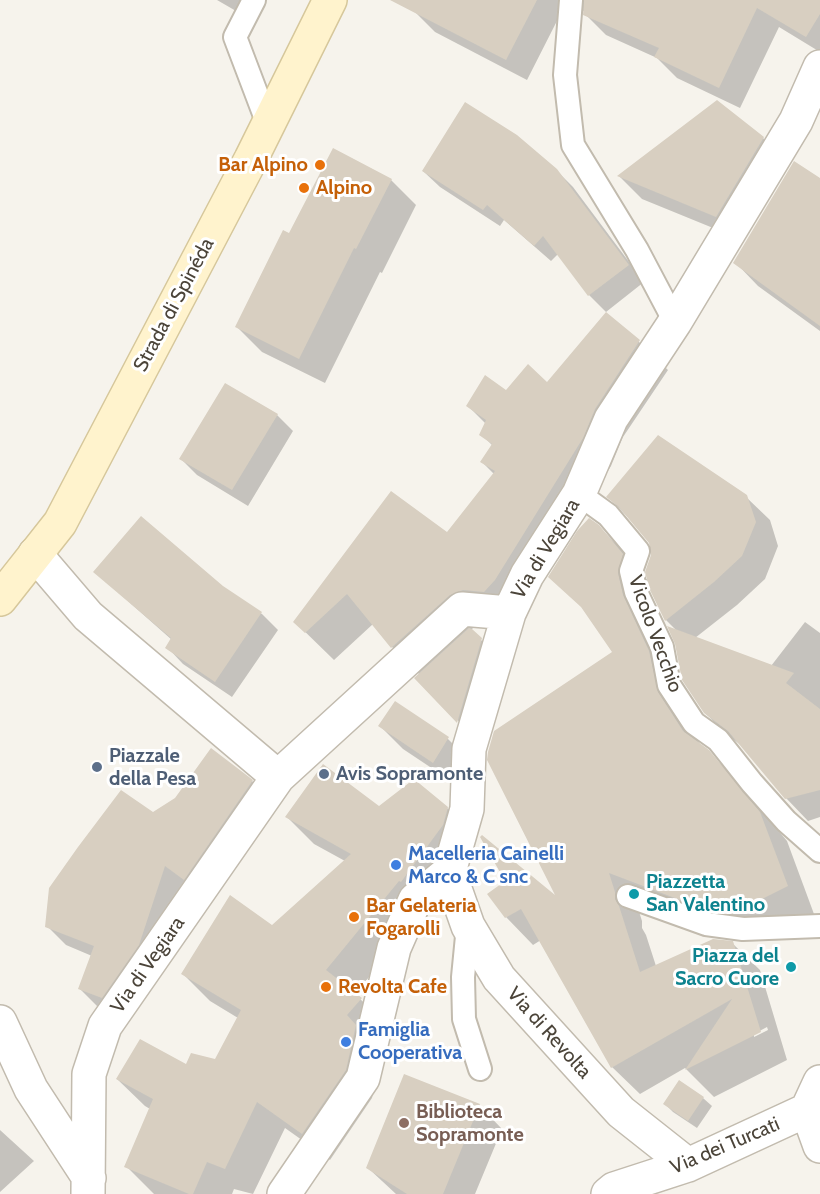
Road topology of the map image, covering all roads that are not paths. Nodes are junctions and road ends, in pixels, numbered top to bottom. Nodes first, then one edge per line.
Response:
1 (254, 0) edge
2 (330, 0) edge
3 (571, 0) edge
4 (820, 67) edge
5 (268, 124) junction
6 (808, 128) edge
7 (675, 322) junction
8 (579, 494) junction
9 (35, 554) junction
10 (0, 599) edge
11 (509, 613) junction
12 (278, 777) junction
13 (820, 851) edge
14 (449, 872) junction
15 (627, 896) dead end
16 (468, 926) junction
17 (820, 926) edge
18 (0, 1022) edge
19 (480, 1069) dead end
20 (814, 1096) edge
21 (820, 1146) edge
22 (688, 1165) junction
23 (93, 1189) edge
24 (284, 1194) edge
25 (608, 1194) edge

1 - 5 lane
2 - 5 main road, Strada di Spinéda
3 - 7 lane
4 - 6 street, Via di Vegiara
5 - 9 main road, Strada di Spinéda
6 - 7 street, Via di Vegiara
7 - 8 street, Via di Vegiara
8 - 11 street, Via di Vegiara
8 - 13 lane, Vicolo Vecchio
9 - 10 main road, Strada di Spinéda
9 - 12 street
11 - 12 street, Via di Vegiara
11 - 14 street
12 - 23 street, Via di Vegiara
14 - 16 street, Via di Revolta
14 - 24 street
15 - 17 lane
16 - 19 lane
16 - 22 street, Via di Revolta
18 - 23 street
20 - 21 street
20 - 22 street, Via dei Turcati
22 - 25 street, Via dei Turcati

